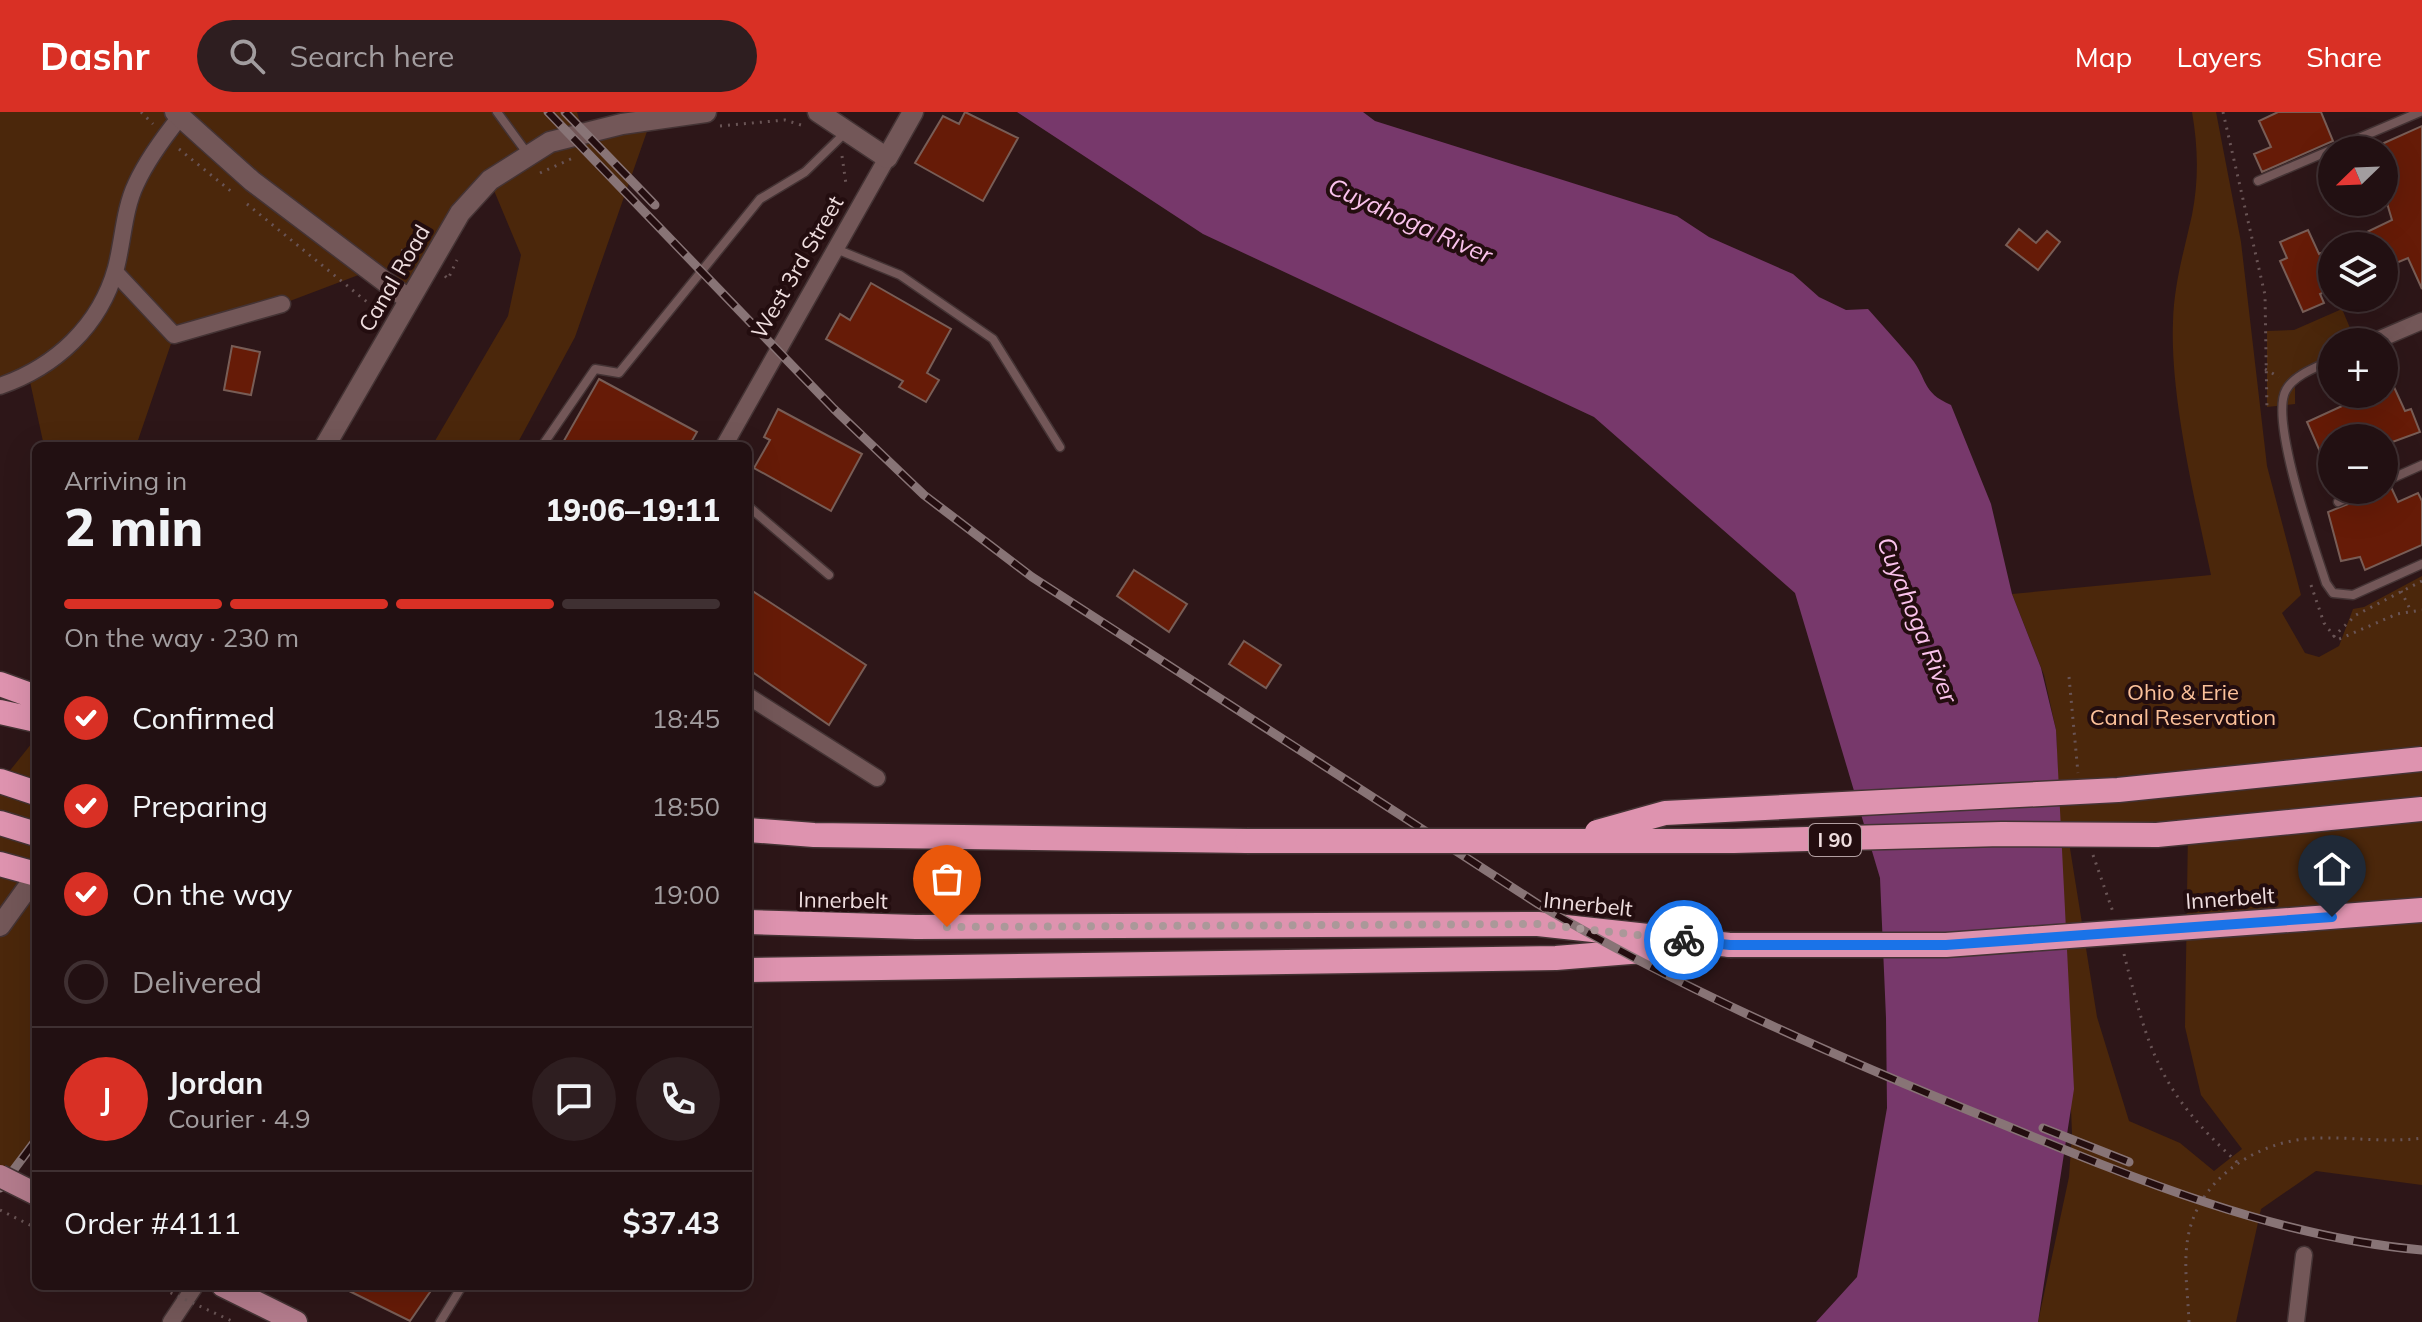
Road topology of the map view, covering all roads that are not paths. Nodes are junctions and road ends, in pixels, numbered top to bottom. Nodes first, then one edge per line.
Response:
1 (497, 112) edge
2 (818, 112) edge
3 (913, 112) edge
4 (2420, 112) edge
5 (178, 114) edge
6 (709, 120) edge
7 (841, 138) junction
8 (527, 153) junction
9 (887, 158) junction
10 (2258, 181) dead end
11 (835, 249) junction
12 (115, 272) junction
13 (408, 299) junction
14 (282, 304) dead end
15 (2420, 326) edge
16 (2398, 333) edge
17 (2318, 367) edge
18 (0, 386) edge
19 (327, 442) edge
20 (545, 442) edge
21 (726, 442) edge
22 (1060, 447) dead end
23 (2422, 465) edge
24 (2398, 476) edge
25 (752, 509) edge
26 (2422, 564) edge
27 (829, 575) dead end
28 (0, 684) edge
29 (32, 696) edge
30 (752, 699) edge
31 (0, 712) edge
32 (32, 719) edge
33 (2422, 759) edge
34 (877, 778) dead end
35 (0, 781) edge
36 (32, 792) edge
37 (2422, 809) edge
38 (0, 823) edge
39 (752, 830) edge
40 (32, 833) edge
41 (1572, 840) junction
42 (0, 864) edge
43 (32, 874) edge
44 (32, 881) edge
45 (2422, 910) edge
46 (752, 922) edge
47 (0, 926) edge
48 (1730, 945) junction
49 (752, 970) edge
50 (0, 1176) edge
51 (32, 1192) edge
52 (2304, 1255) dead end
53 (192, 1290) edge
54 (231, 1290) edge
55 (460, 1290) edge
56 (172, 1322) edge
57 (296, 1322) edge
58 (440, 1322) edge
59 (2296, 1322) edge

1 - 8 lane
2 - 7 street
3 - 9 street, West 3rd Street
4 - 10 lane
5 - 12 street
5 - 13 street
6 - 8 street, Canal Road
7 - 9 street
7 - 20 lane
8 - 13 street, Canal Road
9 - 11 street, West 3rd Street
11 - 21 street, West 3rd Street
11 - 22 lane
12 - 14 street
12 - 18 street
13 - 19 street, Canal Road
15 - 16 street
17 - 26 lane
23 - 24 lane
25 - 27 lane
28 - 29 highway
30 - 34 street
31 - 32 highway
33 - 41 highway, bridge
35 - 36 highway
37 - 41 highway, I 90, bridge
38 - 40 highway
39 - 41 highway, I 90, bridge
42 - 43 highway
44 - 47 street
45 - 48 highway, Innerbelt, bridge
46 - 48 highway, Innerbelt
48 - 49 highway
50 - 51 main road, bridge
52 - 59 street
53 - 56 street
54 - 57 main road
55 - 58 lane

